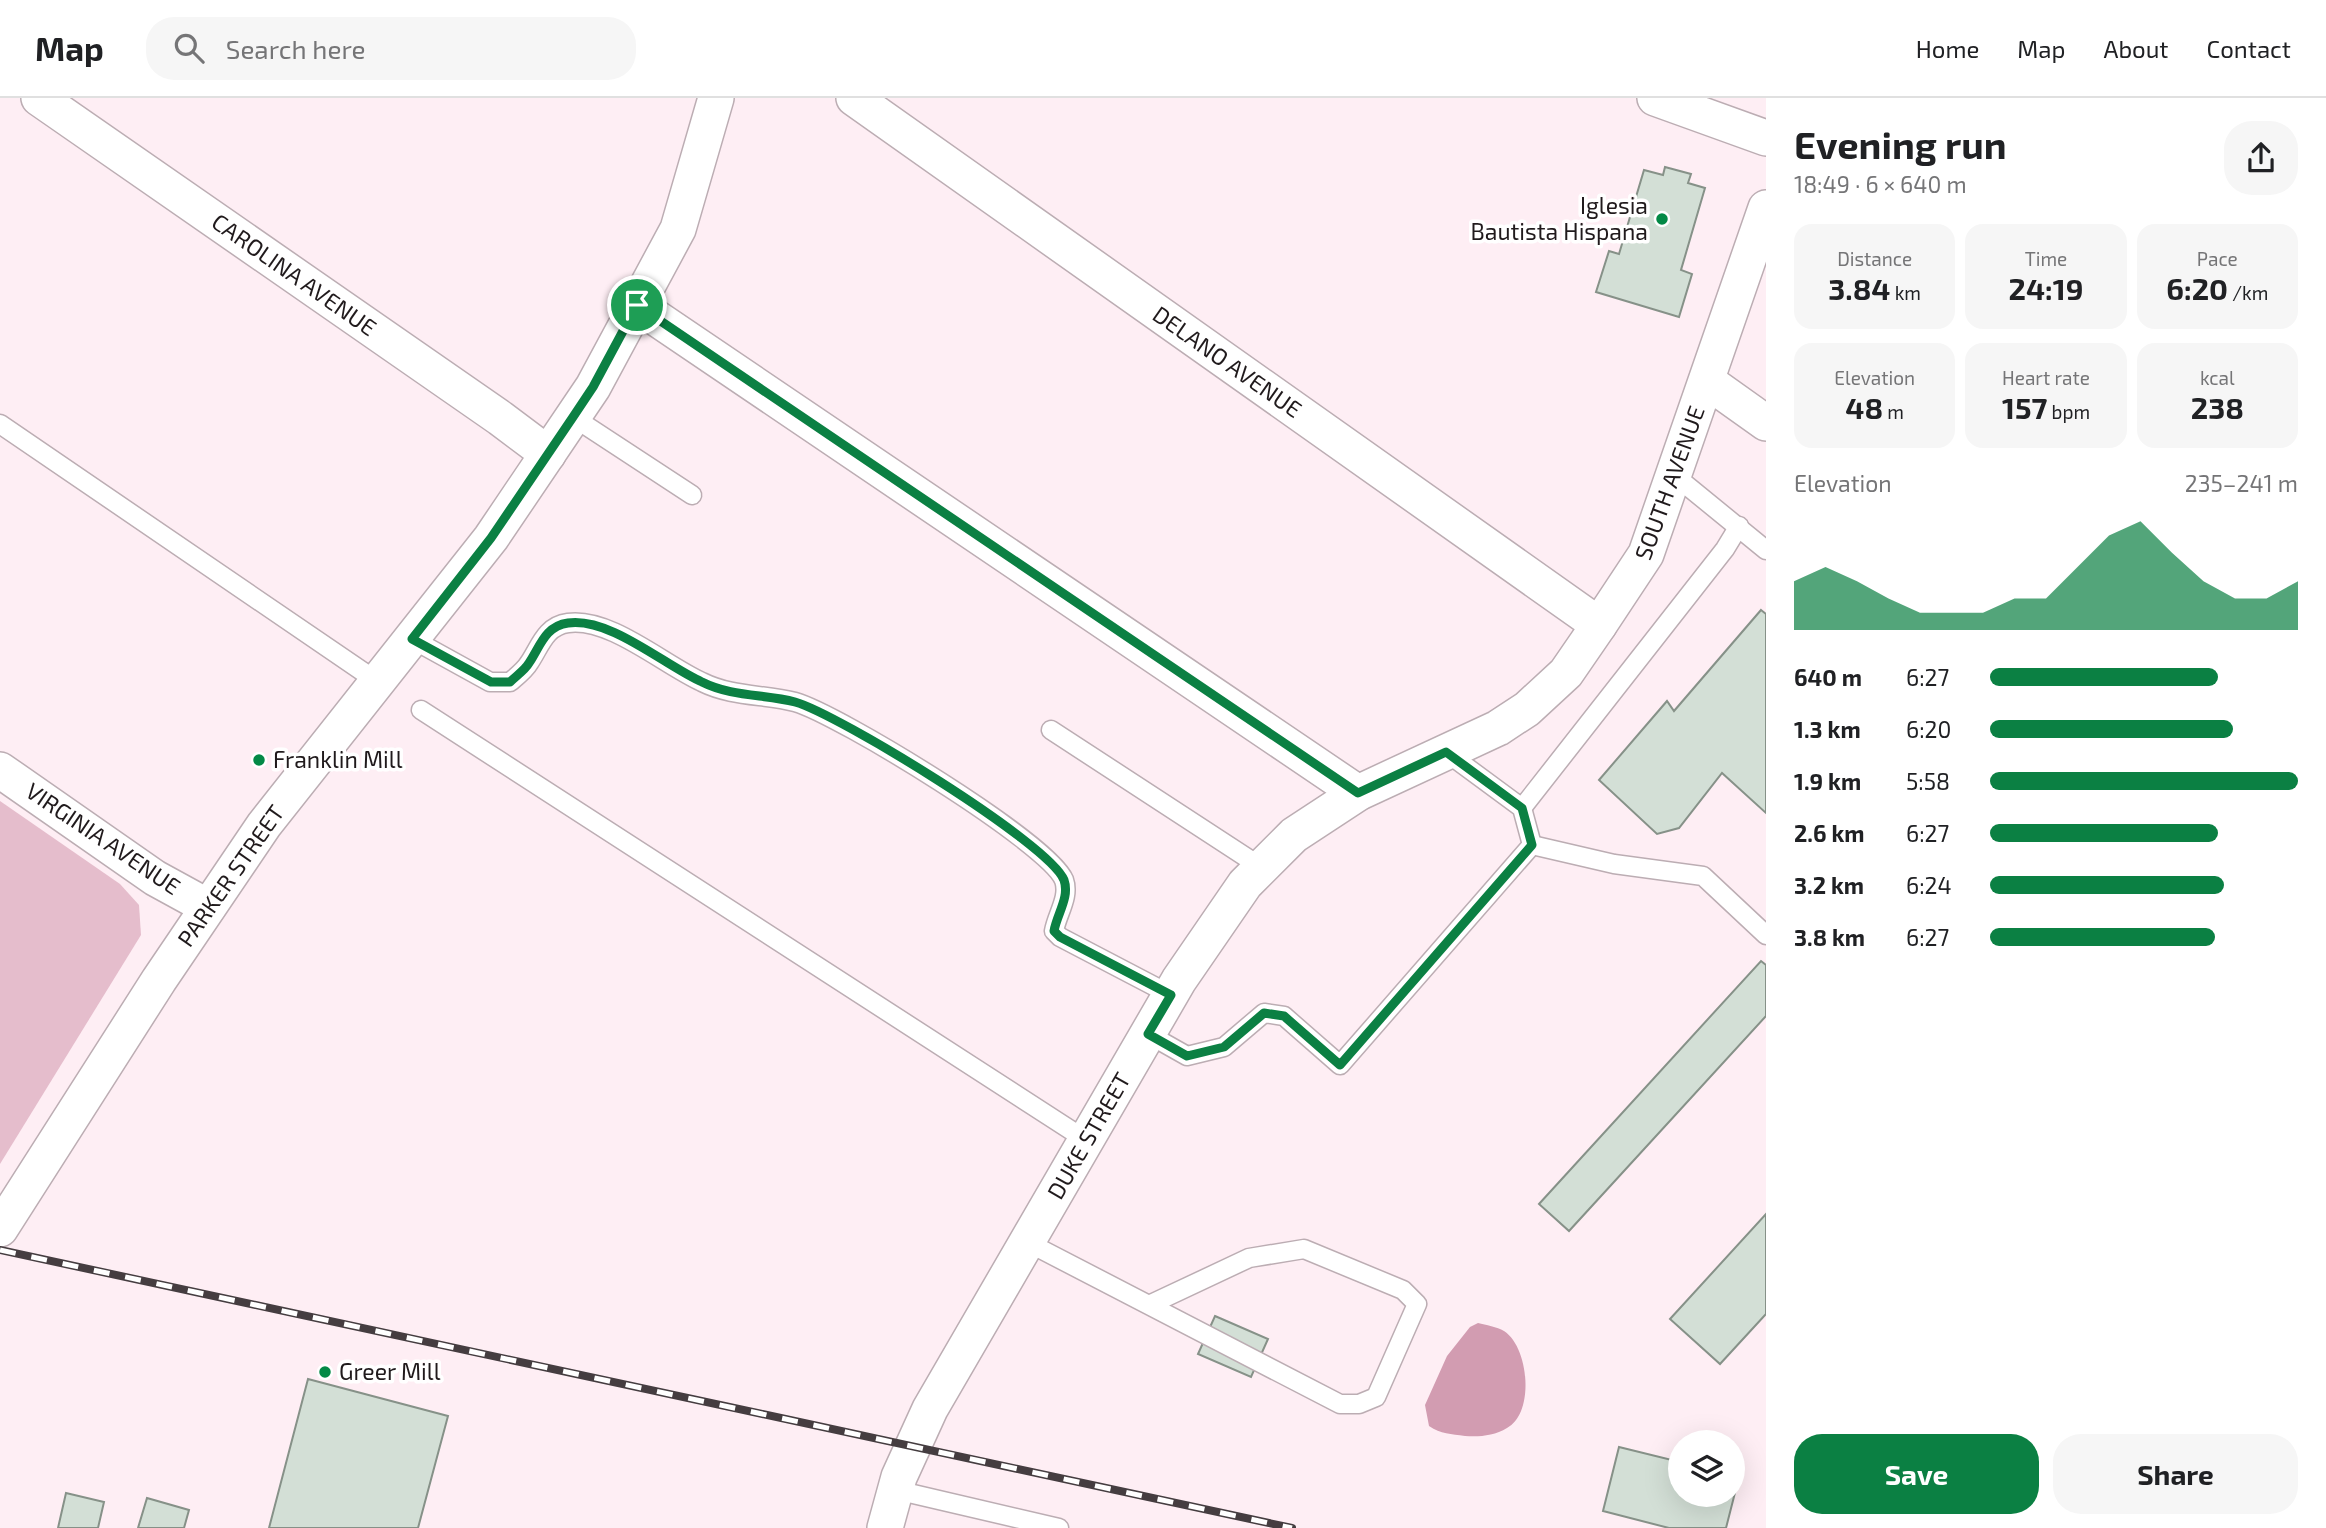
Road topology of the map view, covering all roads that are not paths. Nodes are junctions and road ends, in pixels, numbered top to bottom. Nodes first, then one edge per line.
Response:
1 (39, 98) edge
2 (716, 98) edge
3 (854, 98) edge
4 (1655, 98) edge
5 (1766, 138) edge
6 (1766, 208) edge
7 (637, 305) junction
8 (1707, 381) junction
9 (573, 417) junction
10 (1766, 423) edge
11 (0, 424) edge
12 (548, 454) junction
13 (1674, 475) junction
14 (692, 495) dead end
15 (1739, 526) junction
16 (1766, 550) edge
17 (1599, 625) junction
18 (412, 639) junction
19 (378, 682) junction
20 (421, 710) dead end
21 (1051, 730) dead end
22 (1446, 752) junction
23 (0, 769) edge
24 (1358, 793) junction
25 (1522, 808) junction
26 (1532, 845) junction
27 (1261, 867) junction
28 (208, 907) junction
29 (1766, 935) edge
30 (1171, 995) junction
31 (1148, 1034) junction
32 (1086, 1140) junction
33 (0, 1229) edge
34 (1027, 1242) junction
35 (1149, 1305) junction
36 (896, 1490) junction
37 (885, 1528) edge
38 (1059, 1528) edge

1 - 12 street, CAROLINA AVENUE
2 - 7 street, PARKER STREET
3 - 17 street, DELANO AVENUE
4 - 5 street
6 - 8 street, SOUTH AVENUE
7 - 9 street, PARKER STREET
7 - 24 street
8 - 10 street
8 - 13 street, SOUTH AVENUE
9 - 12 street, PARKER STREET
9 - 14 lane
11 - 19 lane
12 - 18 street, PARKER STREET
13 - 15 lane
13 - 17 street, SOUTH AVENUE
15 - 16 lane
15 - 25 lane
17 - 22 street, SOUTH AVENUE
18 - 19 street, PARKER STREET
18 - 30 lane
19 - 28 street, PARKER STREET
20 - 32 lane
21 - 27 lane
22 - 24 street, SOUTH AVENUE
22 - 25 lane
23 - 28 street, VIRGINIA AVENUE
24 - 27 street, DUKE STREET
25 - 26 lane
26 - 29 lane
26 - 31 lane
27 - 30 street, DUKE STREET
28 - 33 street, PARKER STREET
30 - 31 street, DUKE STREET
31 - 32 street, DUKE STREET
32 - 34 street, DUKE STREET
34 - 35 lane
34 - 36 street, DUKE STREET
35 - 35 lane
36 - 37 street, DUKE STREET
36 - 38 lane

